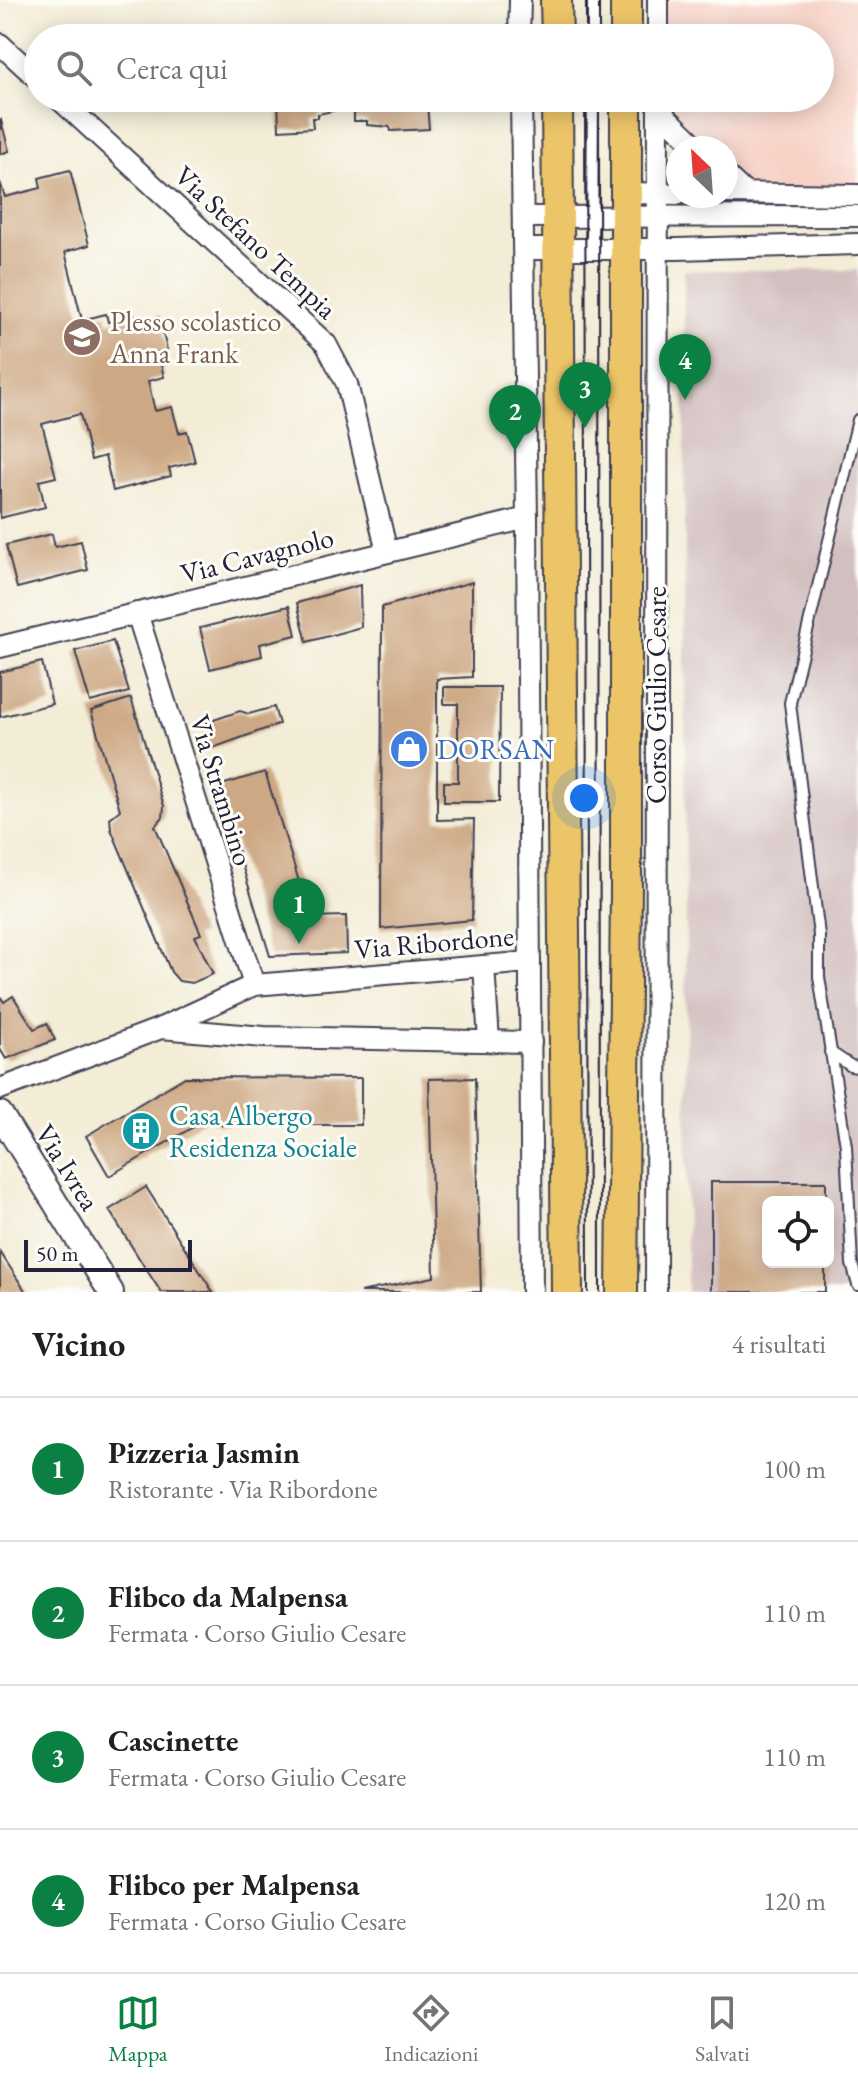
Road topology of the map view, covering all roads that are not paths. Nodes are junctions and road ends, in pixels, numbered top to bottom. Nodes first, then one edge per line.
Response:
1 (520, 0) edge
2 (556, 0) edge
3 (593, 0) edge
4 (626, 0) edge
5 (658, 0) edge
6 (519, 24) edge
7 (557, 24) edge
8 (593, 24) edge
9 (626, 24) edge
10 (658, 24) edge
11 (0, 44) edge
12 (24, 66) edge
13 (73, 112) edge
14 (521, 112) edge
15 (557, 112) edge
16 (593, 112) edge
17 (626, 112) edge
18 (659, 112) edge
19 (666, 112) edge
20 (687, 136) edge
21 (738, 193) edge
22 (657, 194) junction
23 (666, 194) edge
24 (858, 195) edge
25 (626, 206) junction
26 (858, 216) edge
27 (523, 217) junction
28 (558, 217) junction
29 (592, 217) junction
30 (656, 218) junction
31 (858, 244) edge
32 (524, 249) junction
33 (559, 249) junction
34 (592, 249) junction
35 (626, 249) junction
36 (656, 249) junction
37 (858, 420) edge
38 (527, 518) junction
39 (387, 552) junction
40 (137, 613) junction
41 (0, 647) edge
42 (563, 807) junction
43 (529, 808) junction
44 (530, 962) junction
45 (484, 966) junction
46 (254, 985) junction
47 (161, 1028) junction
48 (489, 1041) junction
49 (531, 1042) junction
50 (830, 1052) junction
51 (858, 1067) edge
52 (0, 1089) edge
53 (0, 1114) edge
54 (858, 1285) edge
55 (111, 1292) edge
56 (532, 1292) edge
57 (567, 1292) edge
58 (622, 1292) edge
59 (656, 1292) edge

1 - 6 street
2 - 7 main road
3 - 8 lane
4 - 9 main road
5 - 10 street
11 - 12 street
13 - 39 street, Via Stefano Tempia
14 - 27 street
15 - 28 main road
16 - 29 lane
17 - 25 main road, Corso Giulio Cesare
18 - 22 street, Corso Giulio Cesare
19 - 20 street
21 - 24 street
22 - 23 street
22 - 25 street
22 - 30 street, Corso Giulio Cesare
25 - 29 street
25 - 30 street
25 - 35 main road, Corso Giulio Cesare
26 - 30 street
27 - 28 street
27 - 32 street
28 - 29 street
28 - 33 main road
29 - 34 lane
30 - 36 street, Corso Giulio Cesare
31 - 36 street
32 - 33 street
32 - 38 street
33 - 34 street
33 - 42 main road
34 - 35 street
35 - 36 street
35 - 58 main road, Corso Giulio Cesare
36 - 59 street, Corso Giulio Cesare
37 - 50 lane
38 - 39 street, Via Cavagnolo
38 - 43 street
39 - 40 street, Via Cavagnolo
40 - 41 street, Via Cavagnolo
40 - 46 street, Via Strambino
42 - 43 street
42 - 57 main road
43 - 44 street
44 - 45 street, Via Ribordone
44 - 49 street
45 - 46 street, Via Ribordone
45 - 48 street
46 - 47 street, Via Ribordone
47 - 48 street, Via Ribordone
47 - 52 street, Via Ribordone
48 - 49 street, Via Ribordone
49 - 56 street
50 - 51 lane
50 - 54 lane
53 - 55 street, Via Ivrea

